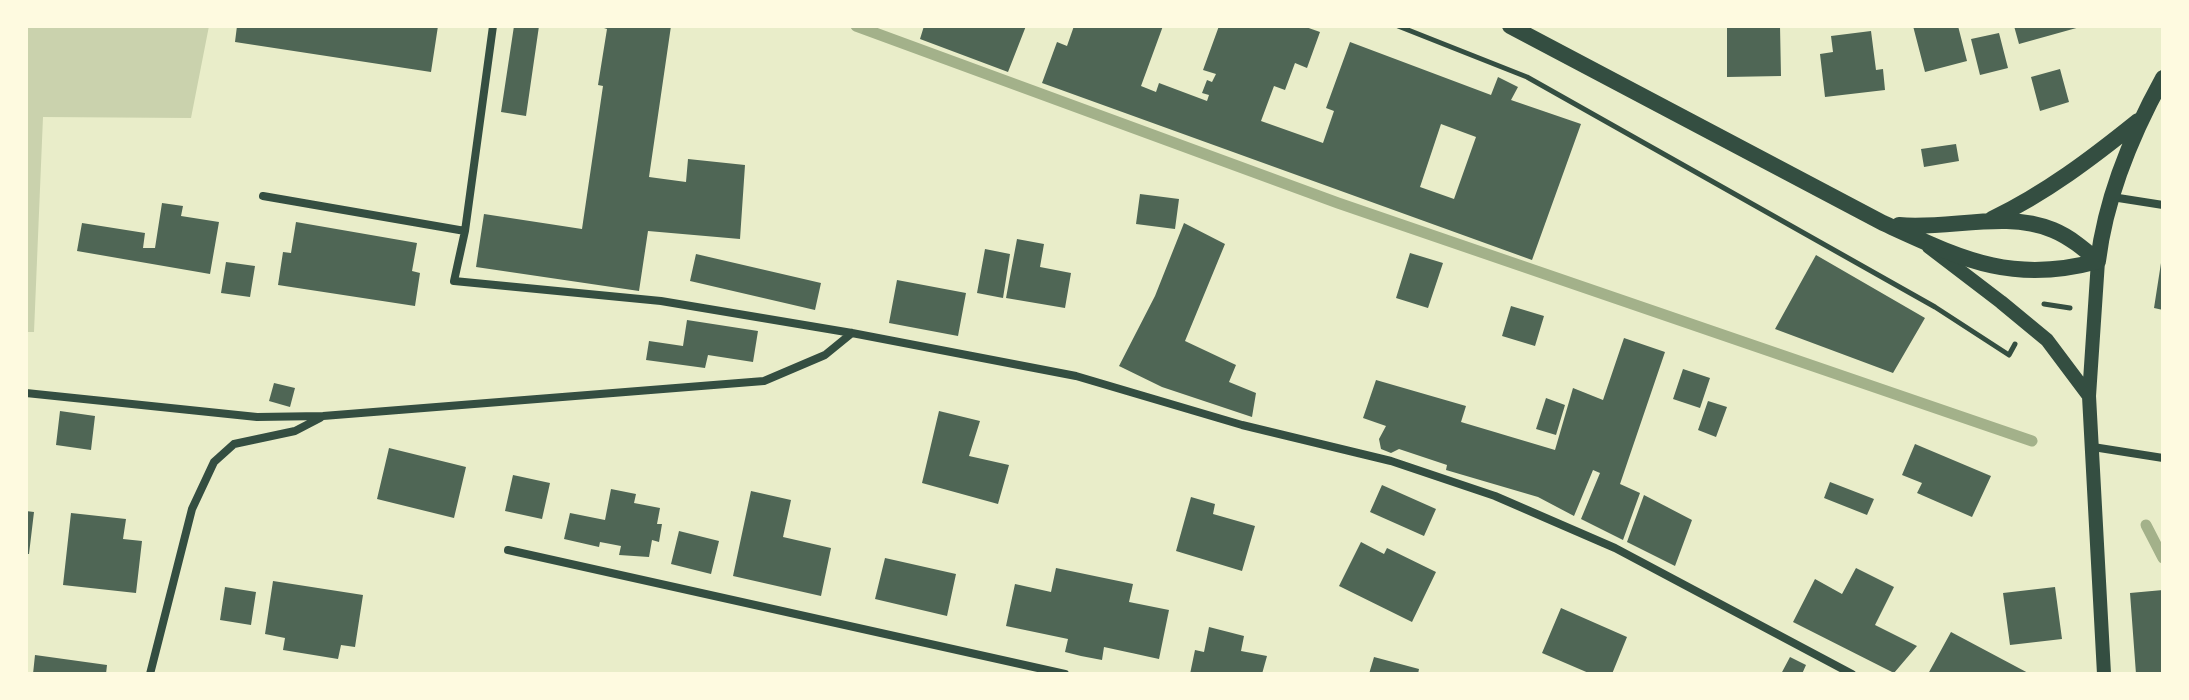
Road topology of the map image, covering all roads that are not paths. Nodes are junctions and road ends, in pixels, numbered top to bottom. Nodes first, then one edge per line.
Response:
1 (493, 26) edge
2 (1510, 26) edge
3 (2163, 78) edge
4 (2143, 117) junction
5 (263, 196) dead end
6 (2110, 196) junction
7 (2163, 205) edge
8 (1883, 223) junction
9 (1983, 223) junction
10 (465, 231) junction
11 (1919, 240) junction
12 (2098, 261) junction
13 (852, 333) junction
14 (26, 393) edge
15 (2089, 396) junction
16 (323, 416) junction
17 (2093, 447) junction
18 (2163, 458) edge
19 (508, 550) dead end
20 (150, 674) edge
21 (1065, 674) edge
22 (1852, 674) edge
23 (2104, 674) edge

1 - 10 street
2 - 8 main road
3 - 4 main road
4 - 6 main road
4 - 9 main road
5 - 10 street
6 - 7 street
6 - 12 main road
8 - 9 main road
8 - 11 main road
9 - 12 main road
10 - 13 street
11 - 12 main road
11 - 15 street
12 - 15 street
13 - 16 street
13 - 22 street
14 - 16 street
15 - 17 street
16 - 20 street
17 - 18 street
17 - 23 street
19 - 21 street

